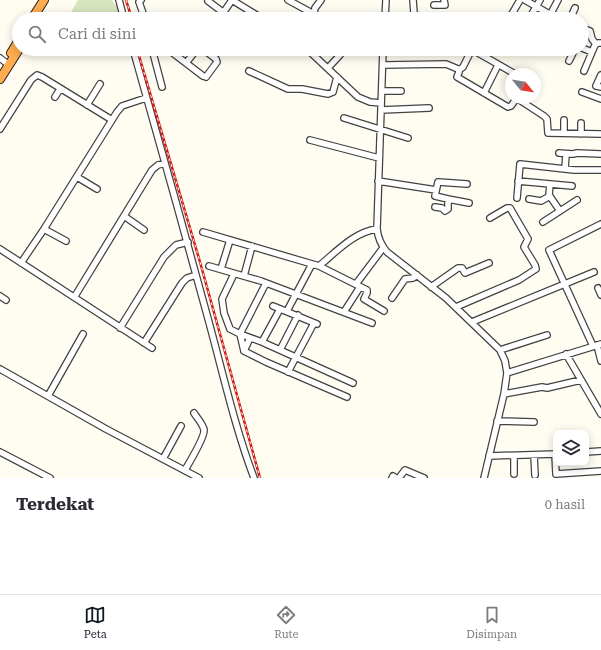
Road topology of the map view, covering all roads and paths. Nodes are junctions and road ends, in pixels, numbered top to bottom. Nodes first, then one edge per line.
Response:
1 (44, 0) edge
2 (49, 0) edge
3 (119, 0) edge
4 (141, 0) edge
5 (232, 0) edge
6 (288, 0) edge
7 (321, 0) edge
8 (386, 0) edge
9 (414, 0) edge
10 (444, 0) edge
11 (520, 0) edge
12 (525, 0) edge
13 (540, 0) edge
14 (558, 0) edge
15 (208, 1) dead end
16 (434, 5) dead end
17 (536, 7) junction
18 (575, 8) dead end
19 (36, 12) edge
20 (42, 12) edge
21 (122, 12) edge
22 (143, 12) edge
23 (221, 12) edge
24 (224, 12) edge
25 (252, 12) edge
26 (308, 12) edge
27 (315, 12) edge
28 (385, 12) edge
29 (414, 12) edge
30 (513, 12) edge
31 (533, 12) edge
32 (543, 12) edge
33 (552, 12) edge
34 (573, 12) edge
35 (589, 31) edge
36 (599, 43) edge
37 (12, 49) edge
38 (589, 51) edge
39 (592, 52) junction
40 (15, 56) edge
41 (134, 56) edge
42 (154, 56) edge
43 (177, 56) edge
44 (192, 56) edge
45 (212, 56) edge
46 (315, 56) edge
47 (338, 56) edge
48 (383, 56) edge
49 (468, 56) edge
50 (483, 56) edge
51 (571, 56) edge
52 (3, 60) edge
53 (569, 61) dead end
54 (186, 63) junction
55 (383, 65) junction
56 (498, 65) junction
57 (328, 68) junction
58 (505, 68) edge
59 (0, 70) edge
60 (459, 70) junction
61 (584, 70) dead end
62 (249, 72) dead end
63 (601, 75) edge
64 (337, 77) junction
65 (0, 79) edge
66 (100, 84) dead end
67 (162, 86) dead end
68 (601, 87) edge
69 (60, 89) junction
70 (382, 91) junction
71 (401, 92) dead end
72 (582, 92) dead end
73 (484, 93) junction
74 (55, 97) dead end
75 (146, 98) junction
76 (601, 100) edge
77 (381, 102) junction
78 (87, 105) junction
79 (429, 108) dead end
80 (381, 110) junction
81 (344, 118) dead end
82 (112, 120) junction
83 (564, 120) dead end
84 (581, 123) dead end
85 (380, 128) junction
86 (0, 129) edge
87 (564, 133) junction
88 (578, 135) junction
89 (601, 136) edge
90 (408, 138) dead end
91 (310, 140) dead end
92 (559, 153) dead end
93 (566, 154) junction
94 (601, 154) edge
95 (378, 158) junction
96 (164, 163) junction
97 (565, 169) junction
98 (601, 170) edge
99 (77, 177) junction
100 (378, 181) junction
101 (518, 181) junction
102 (467, 184) dead end
103 (550, 184) junction
104 (572, 186) dead end
105 (98, 189) dead end
106 (436, 190) junction
107 (550, 196) junction
108 (517, 198) dead end
109 (448, 199) junction
110 (529, 199) dead end
111 (577, 200) dead end
112 (469, 203) dead end
113 (435, 207) dead end
114 (560, 211) junction
115 (124, 216) junction
116 (490, 218) dead end
117 (543, 222) dead end
118 (601, 224) edge
119 (44, 229) junction
120 (377, 229) junction
121 (144, 230) dead end
122 (203, 232) dead end
123 (230, 240) junction
124 (66, 241) dead end
125 (188, 242) junction
126 (252, 246) junction
127 (0, 248) edge
128 (383, 248) junction
129 (21, 263) junction
130 (489, 263) dead end
131 (312, 264) junction
132 (209, 266) dead end
133 (319, 266) junction
134 (221, 269) junction
135 (594, 272) dead end
136 (234, 274) junction
137 (196, 275) junction
138 (417, 275) junction
139 (244, 276) junction
140 (266, 283) junction
141 (565, 283) junction
142 (358, 286) junction
143 (431, 287) junction
144 (598, 288) dead end
145 (295, 294) junction
146 (601, 295) edge
147 (0, 296) edge
148 (74, 296) junction
149 (392, 298) dead end
150 (6, 300) dead end
151 (272, 306) dead end
152 (456, 308) junction
153 (280, 309) junction
154 (384, 310) dead end
155 (287, 311) junction
156 (344, 312) junction
157 (298, 316) junction
158 (472, 322) junction
159 (372, 323) dead end
160 (120, 328) junction
161 (83, 334) dead end
162 (240, 334) junction
163 (547, 335) dead end
164 (250, 338) junction
165 (262, 342) junction
166 (144, 343) junction
167 (597, 345) edge
168 (152, 348) dead end
169 (280, 350) junction
170 (500, 350) junction
171 (244, 351) junction
172 (566, 354) junction
173 (297, 358) junction
174 (601, 361) edge
175 (0, 369) edge
176 (288, 372) junction
177 (507, 373) junction
178 (581, 380) junction
179 (353, 383) dead end
180 (504, 394) junction
181 (48, 396) junction
182 (347, 397) dead end
183 (194, 413) dead end
184 (601, 414) edge
185 (204, 421) dead end
186 (497, 421) junction
187 (534, 422) dead end
188 (181, 426) dead end
189 (601, 451) edge
190 (0, 452) edge
191 (589, 452) edge
192 (553, 454) edge
193 (534, 455) junction
194 (488, 456) junction
195 (514, 456) junction
196 (163, 459) junction
197 (556, 466) edge
198 (185, 470) junction
199 (601, 471) edge
200 (514, 474) dead end
201 (535, 475) dead end
202 (46, 477) edge
203 (196, 477) edge
204 (254, 478) edge
205 (392, 478) edge
206 (398, 478) edge
207 (424, 478) edge
208 (484, 478) edge

1 - 19 highway
2 - 20 highway
3 - 21 street
4 - 22 street
5 - 24 street
5 - 25 street
6 - 26 street
7 - 27 street
8 - 28 street
9 - 29 street
10 - 16 street
11 - 30 street
12 - 17 street
13 - 17 street
14 - 33 street
15 - 23 street
17 - 31 street
17 - 32 street
18 - 34 street
35 - 36 street
36 - 39 street
37 - 52 highway
38 - 39 street
39 - 61 street
40 - 65 highway
41 - 75 street
42 - 67 street
43 - 54 street
44 - 54 street
45 - 54 street
46 - 57 street
47 - 57 street
48 - 55 street
49 - 60 street
50 - 56 street
51 - 53 street
52 - 59 highway
55 - 60 street
55 - 70 street
56 - 58 street
56 - 73 street
57 - 64 street
60 - 73 street
62 - 64 street
63 - 68 street
64 - 77 street
66 - 78 street
69 - 74 street
69 - 78 street
69 - 86 street
70 - 71 street
70 - 77 street
72 - 76 street
73 - 87 street
75 - 82 street
75 - 96 street
77 - 80 street
78 - 82 street
79 - 80 street
80 - 85 street
81 - 85 street
82 - 99 street
83 - 87 street
84 - 88 street
85 - 90 street
85 - 95 street
87 - 88 street
88 - 89 street
91 - 95 street
92 - 93 street
93 - 94 street
93 - 97 street
95 - 100 street
96 - 115 street
96 - 125 street
97 - 98 street
97 - 101 street
99 - 105 street
99 - 119 street
100 - 106 street
100 - 120 street
101 - 103 street
101 - 108 street
102 - 106 street
103 - 104 street
103 - 107 street
106 - 109 street
107 - 110 street
107 - 114 street
109 - 112 street
109 - 113 street
111 - 114 street
114 - 117 street
115 - 121 street
115 - 148 street
116 - 152 street
118 - 141 street
119 - 124 street
119 - 129 street
120 - 128 street
120 - 133 street
122 - 123 street
123 - 126 street
123 - 134 street
125 - 137 street
125 - 160 street
126 - 131 street
126 - 139 street
127 - 129 street
128 - 138 street
128 - 142 street
129 - 148 street
130 - 143 street
131 - 133 street
131 - 145 street
132 - 134 street
133 - 142 street
134 - 136 street
135 - 141 street
136 - 139 street
136 - 162 street
137 - 166 street
137 - 204 street
138 - 143 street
138 - 149 street
139 - 140 street
140 - 145 street
140 - 162 street
141 - 158 street
141 - 167 street
142 - 154 street
142 - 156 street
143 - 152 street
144 - 146 street
145 - 155 street
145 - 156 street
147 - 150 street
148 - 160 street
151 - 153 street
152 - 158 street
153 - 155 street
153 - 165 street
155 - 157 street
156 - 159 street
157 - 169 street
157 - 173 street
158 - 170 street
160 - 166 street
161 - 181 street
162 - 164 street
162 - 171 street
163 - 170 street
164 - 165 street
164 - 171 street
165 - 169 street
166 - 168 street
167 - 172 street
167 - 174 street
169 - 173 street
170 - 177 street
171 - 176 street
172 - 177 street
172 - 178 street
173 - 176 street
173 - 179 street
175 - 181 street
176 - 182 street
177 - 180 street
178 - 180 street
178 - 184 street
180 - 186 street
181 - 196 street
183 - 198 street
185 - 198 street
186 - 187 street
186 - 194 street
188 - 196 street
189 - 191 street
190 - 202 street
192 - 193 street
193 - 195 street
193 - 201 street
194 - 195 street
194 - 208 street
195 - 200 street
196 - 198 street
197 - 199 street
198 - 203 street
205 - 206 street
206 - 207 street

